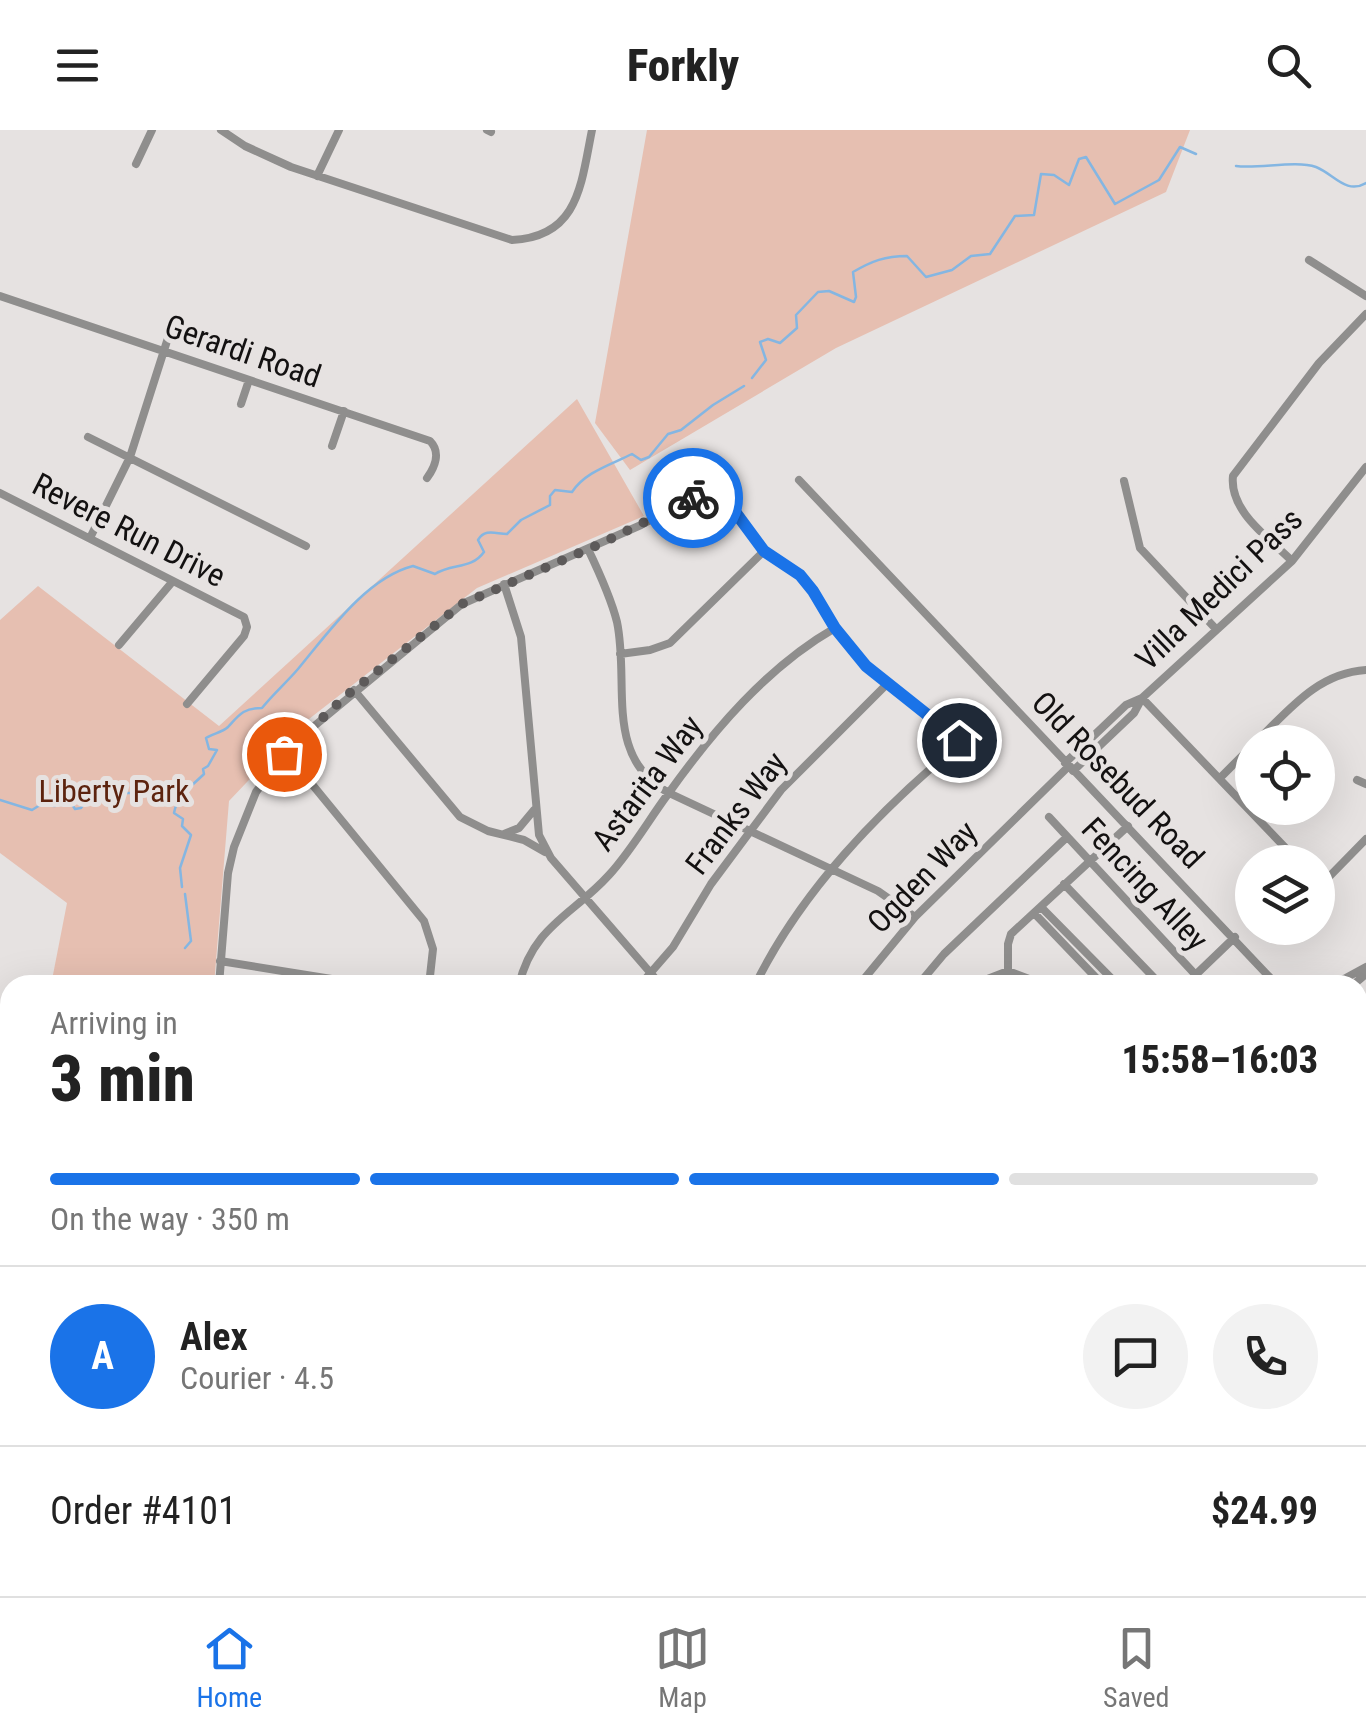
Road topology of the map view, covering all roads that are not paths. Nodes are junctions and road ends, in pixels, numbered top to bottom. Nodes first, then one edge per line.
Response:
1 (152, 130) edge
2 (221, 130) edge
3 (339, 130) edge
4 (592, 130) edge
5 (136, 164) dead end
6 (317, 176) junction
7 (1309, 260) dead end
8 (0, 296) edge
9 (1366, 296) edge
10 (1366, 314) edge
11 (175, 316) dead end
12 (164, 350) junction
13 (249, 380) junction
14 (241, 404) dead end
15 (344, 411) junction
16 (88, 436) dead end
17 (332, 446) dead end
18 (130, 457) junction
19 (1366, 468) edge
20 (427, 478) dead end
21 (799, 480) dead end
22 (1124, 480) dead end
23 (0, 493) edge
24 (90, 538) junction
25 (306, 546) dead end
26 (588, 549) junction
27 (764, 551) junction
28 (1292, 560) junction
29 (173, 581) junction
30 (504, 584) junction
31 (835, 628) junction
32 (1215, 628) junction
33 (119, 645) dead end
34 (620, 654) junction
35 (1366, 670) edge
36 (886, 684) junction
37 (354, 690) junction
38 (1142, 698) junction
39 (187, 704) dead end
40 (1273, 725) edge
41 (280, 756) junction
42 (1235, 763) edge
43 (1069, 767) junction
44 (1220, 778) junction
45 (668, 793) junction
46 (534, 810) junction
47 (1049, 817) dead end
48 (1128, 826) junction
49 (750, 831) junction
50 (503, 834) junction
51 (1068, 837) junction
52 (1366, 840) edge
53 (1284, 845) edge
54 (549, 855) junction
55 (1088, 861) junction
56 (832, 870) junction
57 (1335, 870) edge
58 (1064, 884) junction
59 (585, 896) junction
60 (1038, 910) junction
61 (916, 917) junction
62 (1235, 938) joint
63 (1241, 945) edge
64 (220, 961) junction
65 (1008, 970) junction
66 (650, 972) junction
67 (219, 975) edge
68 (308, 975) edge
69 (430, 975) edge
70 (522, 975) edge
71 (648, 975) edge
72 (653, 975) edge
73 (761, 975) edge
74 (867, 975) edge
75 (927, 975) edge
76 (996, 975) edge
77 (1020, 975) edge
78 (1094, 975) edge
79 (1107, 975) edge
80 (1151, 975) edge
81 (1196, 975) joint
82 (1268, 975) edge

1 - 5 street
2 - 6 street
3 - 6 street
4 - 6 street
7 - 9 street
8 - 12 street, Gerardi Road
10 - 28 street
11 - 12 street
12 - 13 street, Gerardi Road
12 - 18 street
13 - 14 street
13 - 15 street, Gerardi Road
15 - 17 street
15 - 20 street, Gerardi Road
16 - 18 street
18 - 24 street
18 - 25 street
19 - 28 street, Villa Medici Pass
21 - 43 street, Old Rosebud Road
22 - 32 street
23 - 24 street, Revere Run Drive
24 - 29 street, Revere Run Drive
26 - 27 street
26 - 30 street
26 - 34 street
27 - 31 street
27 - 34 street
28 - 32 street, Villa Medici Pass
29 - 33 street
29 - 39 street, Revere Run Drive
30 - 37 street
30 - 46 street
31 - 36 street
31 - 45 street, Astarita Way
32 - 38 street, Villa Medici Pass
34 - 45 street
35 - 40 street
36 - 49 street, Franks Way
36 - 56 street
37 - 41 street
37 - 50 street
38 - 43 street, Villa Medici Pass
38 - 44 street
41 - 64 street
41 - 69 street
42 - 44 street
43 - 48 street, Old Rosebud Road
43 - 61 street, Ogden Way
44 - 53 street
45 - 49 street
45 - 59 street, Astarita Way
46 - 50 street
46 - 54 street
47 - 51 street, Fencing Alley
48 - 55 street
48 - 62 street, Old Rosebud Road
49 - 56 street
49 - 66 street, Franks Way
50 - 54 street
51 - 55 street, Fencing Alley
51 - 75 street
52 - 57 street
54 - 59 street
55 - 58 street
55 - 81 street, Fencing Alley
56 - 61 street
56 - 73 street
58 - 60 street
58 - 80 street
59 - 66 street
59 - 70 street, Astarita Way
60 - 65 street
60 - 78 street
60 - 79 street
61 - 74 street, Ogden Way
62 - 81 street
63 - 82 street, Old Rosebud Road
64 - 67 street
64 - 68 street
65 - 76 street
65 - 77 street
66 - 71 street, Franks Way
66 - 72 street

